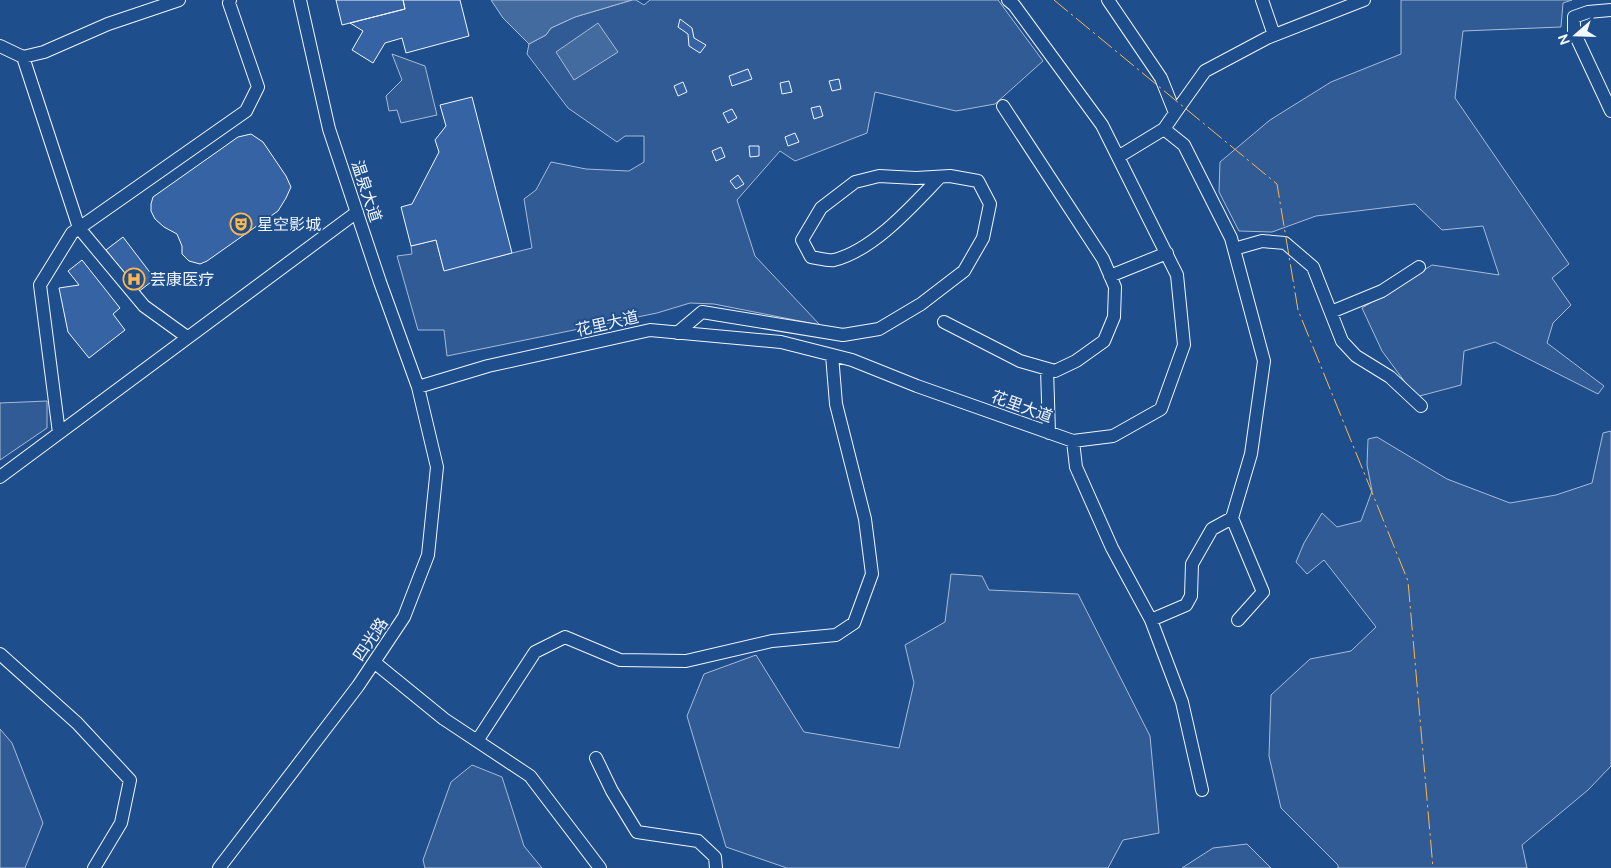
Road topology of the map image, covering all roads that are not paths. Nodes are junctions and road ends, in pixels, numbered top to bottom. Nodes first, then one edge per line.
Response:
1 (179, 0) edge
2 (230, 0) edge
3 (300, 0) edge
4 (1008, 0) edge
5 (1108, 0) edge
6 (1262, 0) edge
7 (1364, 0) edge
8 (1611, 10) edge
9 (1274, 36) junction
10 (0, 46) edge
11 (23, 57) junction
12 (1004, 106) dead end
13 (1611, 111) edge
14 (1175, 113) junction
15 (1164, 129) junction
16 (1118, 156) junction
17 (940, 176) junction
18 (357, 212) junction
19 (80, 228) junction
20 (1234, 249) junction
21 (1167, 253) junction
22 (1419, 267) dead end
23 (1110, 276) junction
24 (1331, 312) junction
25 (944, 322) dead end
26 (677, 333) junction
27 (187, 337) junction
28 (832, 355) junction
29 (1047, 369) junction
30 (418, 387) junction
31 (1421, 406) dead end
32 (59, 433) junction
33 (1049, 433) junction
34 (1073, 441) junction
35 (0, 477) edge
36 (1232, 518) junction
37 (1151, 620) junction
38 (1238, 620) dead end
39 (0, 654) edge
40 (374, 662) junction
41 (477, 741) junction
42 (596, 758) dead end
43 (1202, 790) dead end
44 (94, 868) edge
45 (219, 868) edge
46 (600, 868) edge
47 (716, 868) edge

1 - 11 street
2 - 19 street
3 - 18 street, 温泉大道
4 - 16 street, 花里大道
5 - 14 street
6 - 9 street
7 - 9 street
8 - 13 street
9 - 14 street
10 - 11 street
11 - 19 street
12 - 23 street
14 - 15 street
15 - 16 street
15 - 20 street
16 - 21 street, 花里大道
17 - 17 street
17 - 26 street
18 - 27 street
18 - 30 street, 温泉大道
19 - 27 street
19 - 32 street
20 - 24 street
20 - 36 street
21 - 23 street
21 - 34 street, 花里大道
22 - 24 street
23 - 29 street
24 - 31 street
25 - 29 street
26 - 28 street, 花里大道
26 - 30 street, 花里大道
27 - 32 street
28 - 33 street, 花里大道
28 - 41 street
29 - 33 street
30 - 40 street, 四光路
32 - 35 street
33 - 34 street, 花里大道
34 - 37 street
36 - 37 street
36 - 38 street
37 - 43 street
39 - 44 street
40 - 41 street
40 - 45 street, 四光路
41 - 46 street
42 - 47 street

